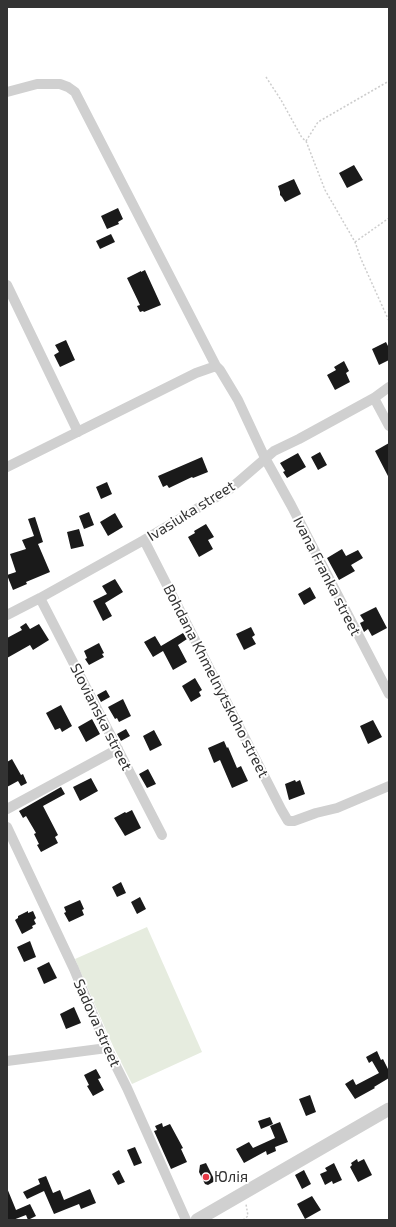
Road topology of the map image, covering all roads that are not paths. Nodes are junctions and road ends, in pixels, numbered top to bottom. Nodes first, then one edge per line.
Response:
1 (7, 92) edge
2 (7, 285) edge
3 (216, 366) junction
4 (389, 387) edge
5 (374, 398) junction
6 (389, 426) edge
7 (78, 432) junction
8 (265, 458) junction
9 (7, 467) edge
10 (144, 540) junction
11 (40, 598) junction
12 (7, 615) edge
13 (389, 694) edge
14 (118, 749) junction
15 (389, 786) edge
16 (7, 809) edge
17 (7, 827) edge
18 (162, 835) dead end
19 (107, 1048) junction
20 (7, 1061) edge
21 (389, 1109) edge
22 (186, 1220) edge
23 (197, 1220) edge

1 - 3 street, Ivana Franka street
2 - 7 street
3 - 7 street
3 - 8 street, Ivana Franka street
4 - 5 street, Ivasiuka street
5 - 6 street
5 - 8 street, Ivasiuka street
7 - 9 street
8 - 10 street, Ivasiuka street
8 - 13 street, Ivana Franka street
10 - 11 street, Ivasiuka street
10 - 15 street, Bohdana Khmelnytskoho street
11 - 12 street, Ivasiuka street
11 - 14 street, Slovianska street
14 - 16 street
14 - 18 street, Slovianska street
17 - 19 street, Sadova street
19 - 20 street
19 - 22 street, Sadova street
21 - 23 street

